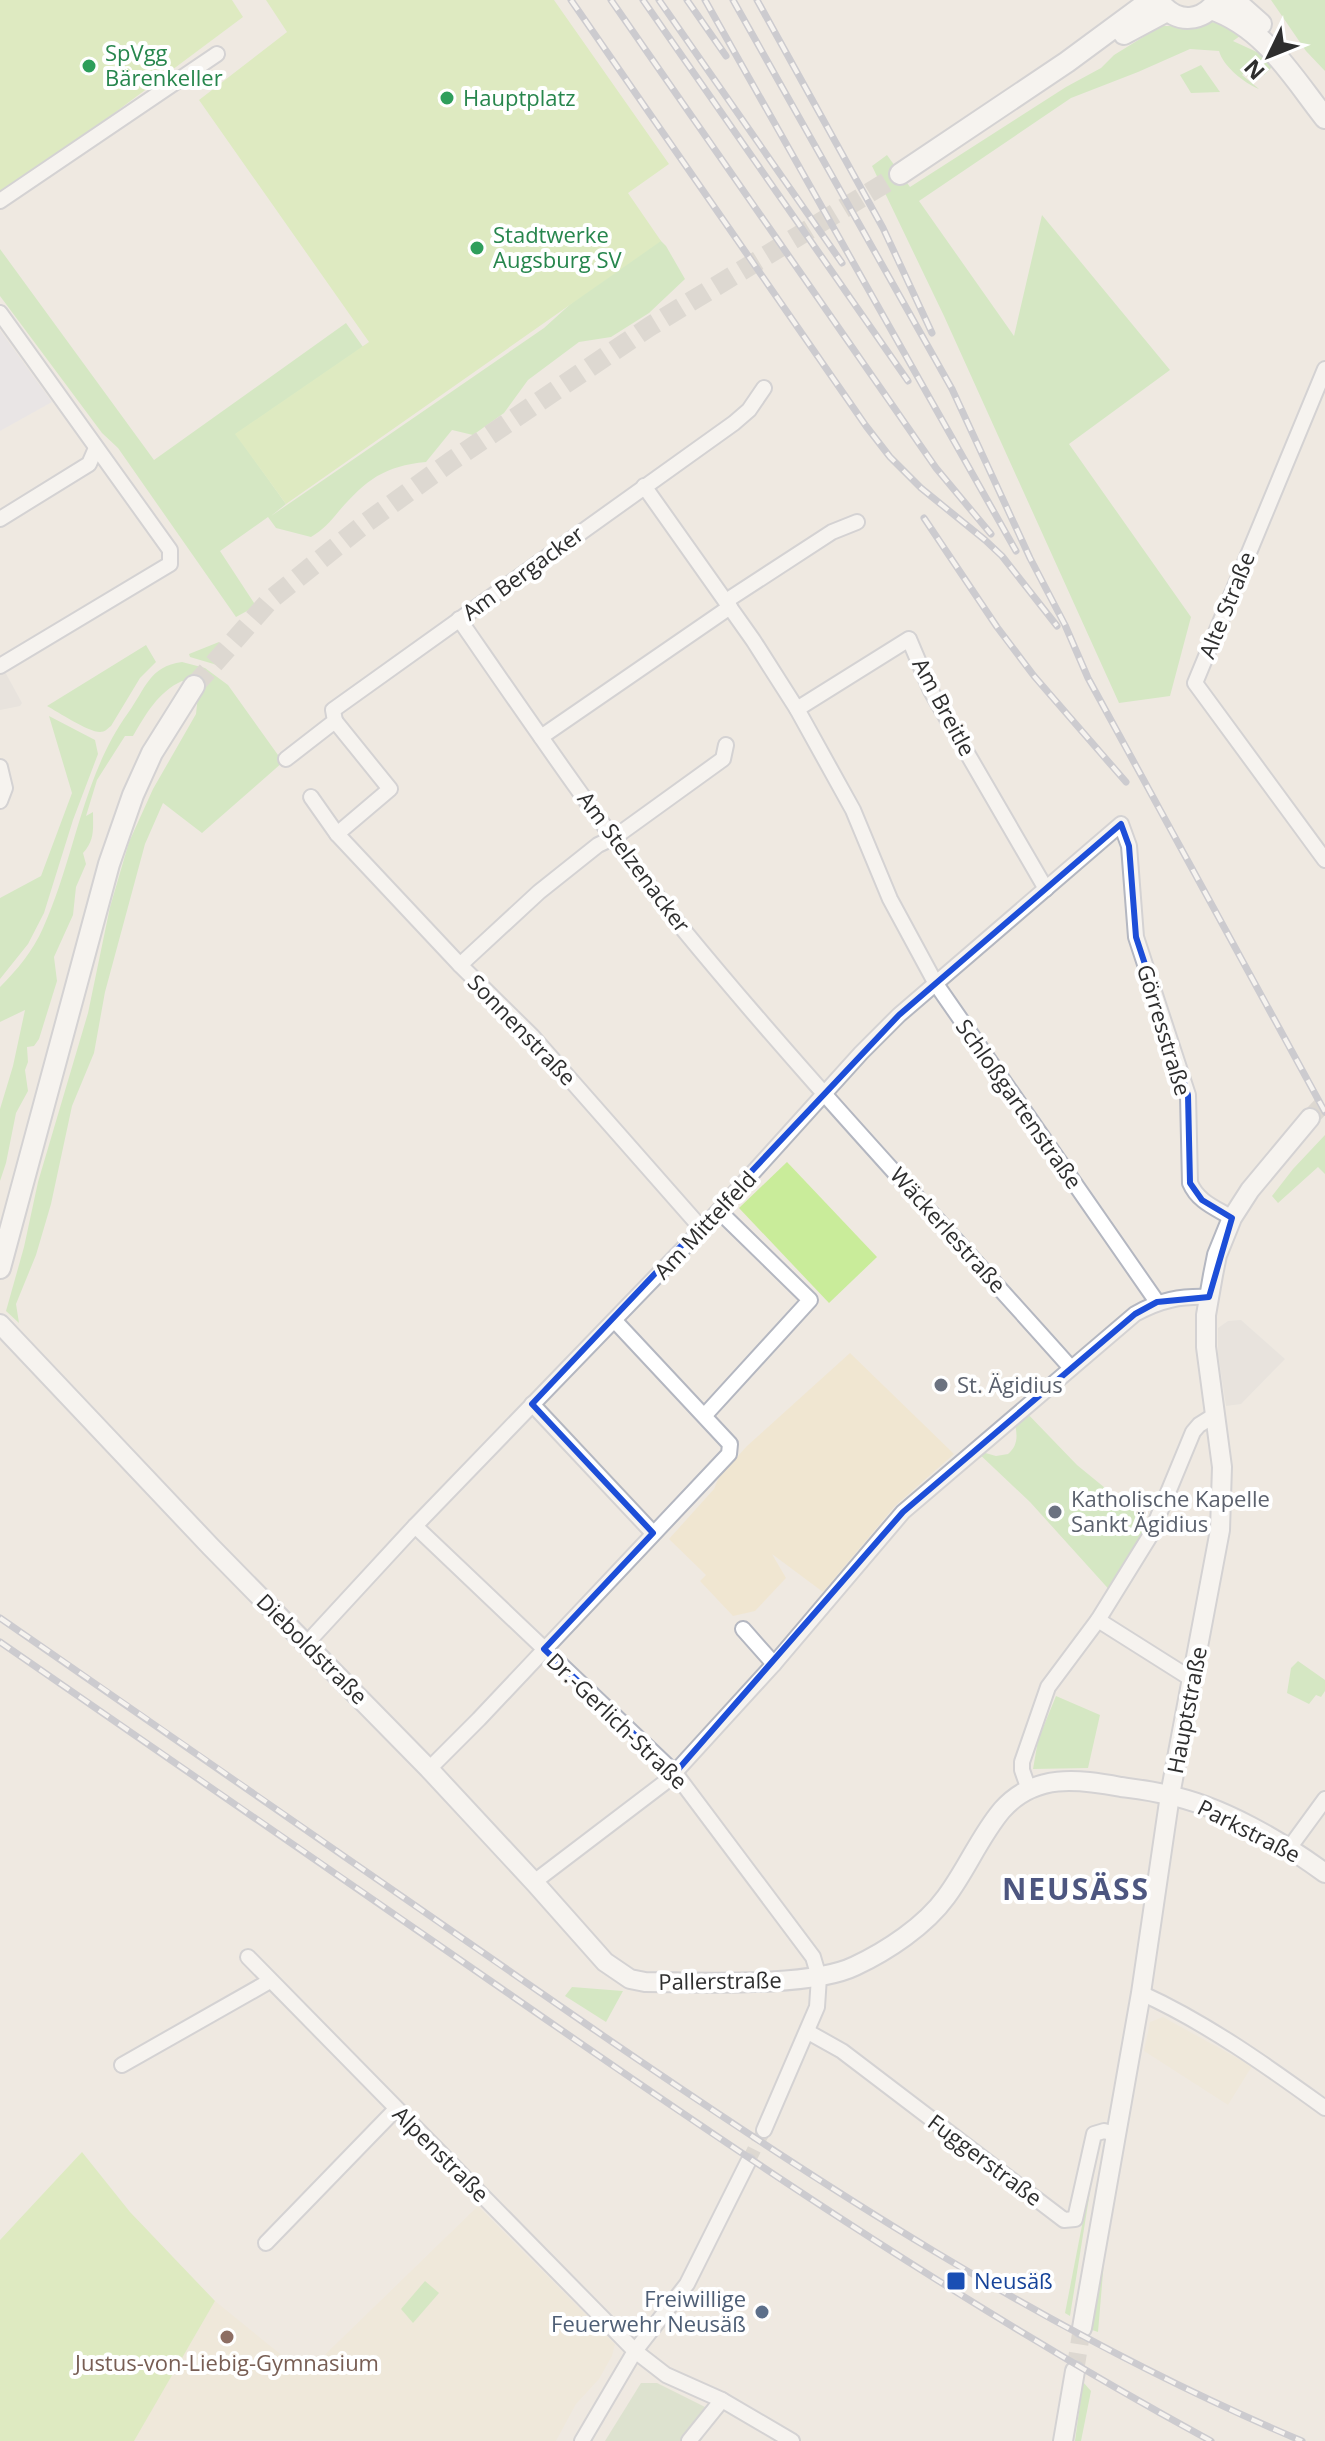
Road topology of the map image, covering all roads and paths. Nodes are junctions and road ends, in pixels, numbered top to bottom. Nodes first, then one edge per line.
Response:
1 (1127, 0) edge
2 (1234, 0) edge
3 (1252, 0) edge
4 (1159, 4) edge
5 (1214, 5) edge
6 (1279, 41) junction
7 (217, 54) dead end
8 (1067, 62) junction
9 (1325, 97) edge
10 (1325, 118) edge
11 (900, 174) tunnel mouth
12 (0, 201) edge
13 (1, 315) edge
14 (1325, 369) edge
15 (764, 388) dead end
16 (96, 448) junction
17 (644, 486) junction
18 (0, 519) edge
19 (857, 522) dead end
20 (728, 604) junction
21 (459, 619) junction
22 (0, 666) edge
23 (194, 686) tunnel mouth
24 (797, 709) junction
25 (335, 721) junction
26 (541, 737) junction
27 (726, 745) dead end
28 (286, 759) dead end
29 (0, 767) edge
30 (311, 797) dead end
31 (0, 801) edge
32 (1121, 824) joint
33 (337, 834) junction
34 (615, 837) junction
35 (1325, 860) edge
36 (1046, 889) junction
37 (460, 965) junction
38 (936, 984) junction
39 (825, 1093) junction
40 (1310, 1118) tunnel mouth
41 (719, 1211) junction
42 (1232, 1218) junction
43 (702, 1229) junction
44 (0, 1268) edge
45 (1209, 1297) junction
46 (1157, 1302) junction
47 (615, 1321) junction
48 (0, 1324) edge
49 (1071, 1368) junction
50 (532, 1404) junction
51 (705, 1415) junction
52 (1215, 1415) junction
53 (415, 1526) junction
54 (653, 1533) junction
55 (1098, 1620) junction
56 (743, 1629) dead end
57 (307, 1643) junction
58 (544, 1649) junction
59 (774, 1664) junction
60 (1193, 1680) junction
61 (429, 1769) junction
62 (675, 1773) junction
63 (1029, 1790) junction
64 (1170, 1795) junction
65 (1325, 1799) edge
66 (1290, 1847) junction
67 (1325, 1873) edge
68 (534, 1882) junction
69 (248, 1957) dead end
70 (623, 1975) joint
71 (819, 1977) junction
72 (270, 1981) junction
73 (1141, 1993) junction
74 (808, 2032) junction
75 (122, 2065) dead end
76 (1325, 2108) edge
77 (396, 2109) junction
78 (764, 2130) tunnel mouth
79 (1115, 2134) junction
80 (748, 2162) tunnel mouth
81 (266, 2243) dead end
82 (1082, 2328) tunnel mouth
83 (635, 2351) junction
84 (1075, 2371) tunnel mouth
85 (722, 2400) junction
86 (582, 2441) edge
87 (689, 2441) edge
88 (792, 2441) edge
89 (1063, 2441) edge

1 - 8 main road
2 - 6 main road
3 - 6 main road
4 - 5 main road
4 - 8 main road
5 - 10 main road
6 - 9 main road
7 - 12 street
8 - 11 main road
13 - 16 street
14 - 35 street, Alte Straße
15 - 17 street, Am Bergacker
16 - 18 street
16 - 22 street
17 - 20 street
17 - 21 street, Am Bergacker
19 - 20 street
20 - 24 street
20 - 26 street
21 - 25 street, Am Bergacker
21 - 26 street, Am Stelzenacker
23 - 44 main road
24 - 36 street, Am Breitle
24 - 38 street, Schloßgartenstraße
25 - 28 street, Am Bergacker
25 - 33 street
26 - 34 street, Am Stelzenacker
27 - 34 street
29 - 31 street
30 - 33 street, Sonnenstraße
32 - 36 street, Am Mittelfeld
32 - 42 street, Görresstraße
33 - 37 street, Sonnenstraße
34 - 37 street
34 - 39 street, Am Stelzenacker
36 - 38 street, Am Mittelfeld
37 - 43 street, Sonnenstraße
38 - 39 street, Am Mittelfeld
38 - 46 street, Schloßgartenstraße
39 - 41 street, Am Mittelfeld
39 - 49 street, Wäckerlestraße
40 - 42 street, Hauptstraße
41 - 43 street, Am Mittelfeld
41 - 51 street
42 - 45 street, Hauptstraße
43 - 47 street, Am Mittelfeld
45 - 46 street
45 - 52 street, Hauptstraße
46 - 49 street
47 - 50 street, Am Mittelfeld
47 - 51 street
48 - 57 street, Dieboldstraße
49 - 59 street
50 - 53 street, Am Mittelfeld
50 - 54 street
51 - 54 street
52 - 55 street
52 - 60 street, Hauptstraße
53 - 57 street, Am Mittelfeld
53 - 58 street, Dr.-Gerlich-Straße
54 - 58 street
55 - 60 street
55 - 63 street
56 - 59 street
57 - 61 street, Dieboldstraße
58 - 61 street
58 - 62 street, Dr.-Gerlich-Straße
59 - 62 street
60 - 64 street, Hauptstraße
61 - 68 street, Dieboldstraße
62 - 68 street
62 - 71 street, Dr.-Gerlich-Straße
63 - 64 street, Parkstraße
63 - 71 street, Pallerstraße
64 - 66 street, Parkstraße
64 - 73 street, Hauptstraße
65 - 66 street
66 - 67 street, Parkstraße
68 - 70 street, Dieboldstraße
69 - 72 street, Alpenstraße
70 - 71 street, Pallerstraße
71 - 74 street
72 - 75 street
72 - 77 street, Alpenstraße
73 - 76 street
73 - 79 street, Hauptstraße
74 - 78 street
74 - 79 street, Fuggerstraße
77 - 81 street
77 - 83 street, Alpenstraße
79 - 82 street, Hauptstraße
80 - 83 street
83 - 85 street, Alpenstraße
83 - 86 street
84 - 89 street
85 - 87 street
85 - 88 street, Alpenstraße

